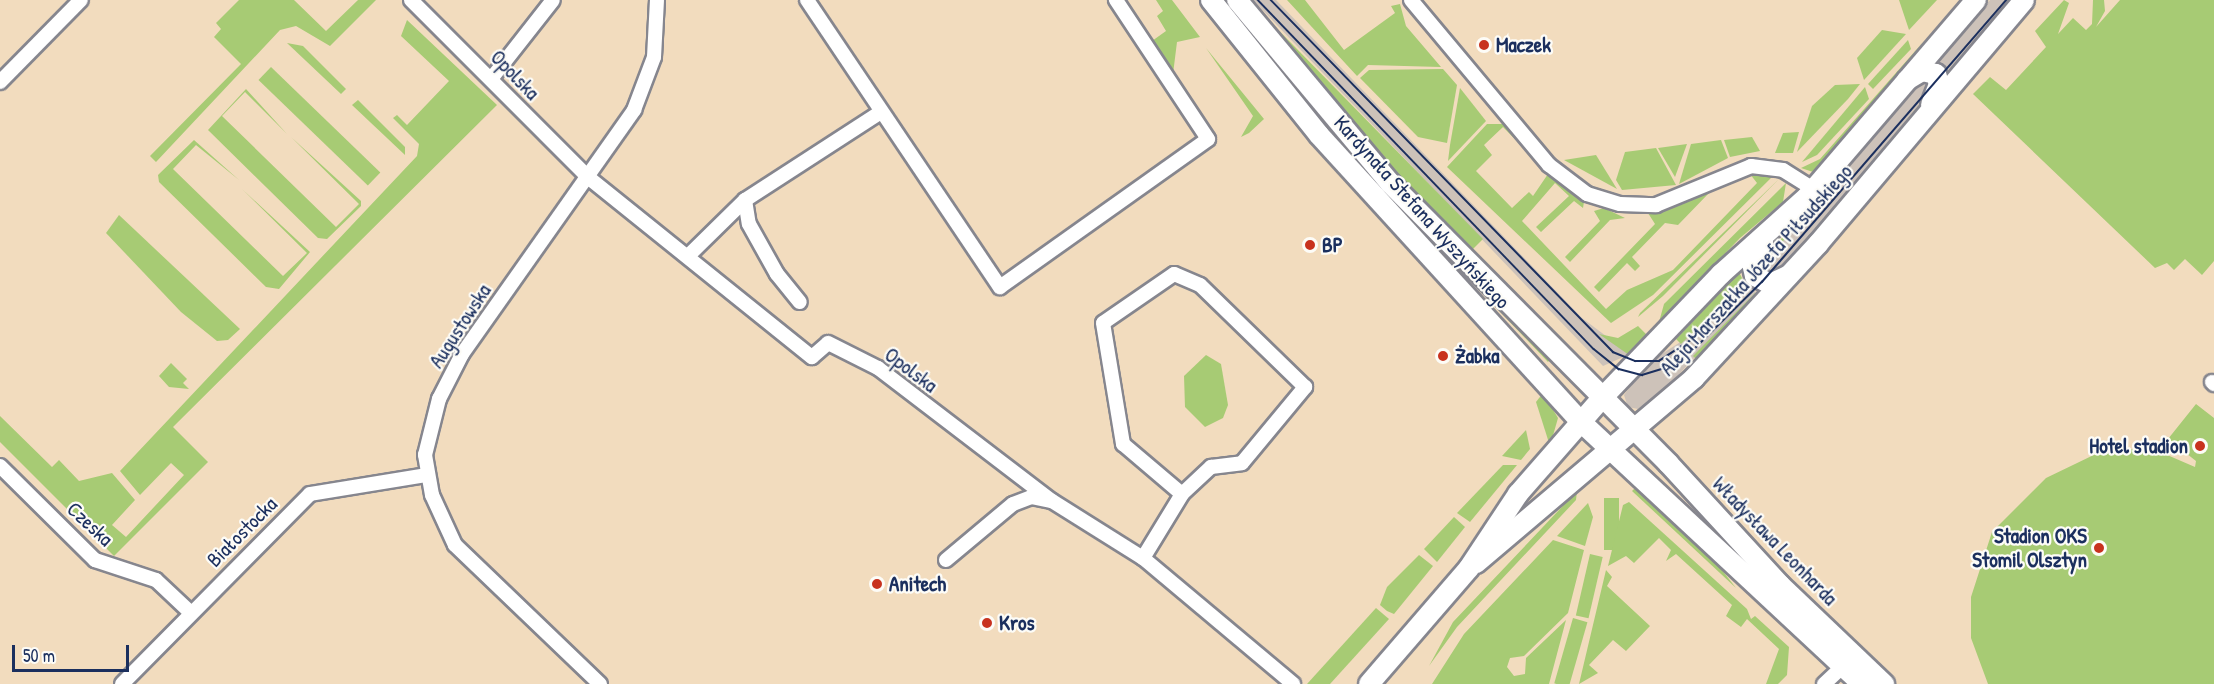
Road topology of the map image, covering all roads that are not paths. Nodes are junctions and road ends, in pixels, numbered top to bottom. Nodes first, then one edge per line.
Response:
1 (81, 0) edge
2 (411, 0) edge
3 (553, 0) edge
4 (657, 0) edge
5 (807, 0) edge
6 (1116, 0) edge
7 (1210, 0) edge
8 (1237, 0) edge
9 (1411, 0) edge
10 (1976, 0) edge
11 (2024, 0) edge
12 (491, 79) junction
13 (0, 82) edge
14 (1899, 87) junction
15 (881, 112) junction
16 (1920, 123) junction
17 (589, 178) junction
18 (1814, 189) junction
19 (746, 200) junction
20 (1767, 233) junction
21 (688, 256) junction
22 (1793, 271) junction
23 (800, 302) dead end
24 (1604, 397) junction
25 (1581, 422) junction
26 (1634, 429) junction
27 (1607, 448) junction
28 (0, 466) edge
29 (426, 475) junction
30 (1182, 494) junction
31 (1052, 501) junction
32 (1143, 558) junction
33 (946, 560) dead end
34 (1469, 568) junction
35 (191, 613) junction
36 (1842, 666) junction
37 (122, 684) edge
38 (600, 684) edge
39 (1293, 684) edge
40 (1368, 684) edge
41 (1824, 684) edge
42 (1862, 684) edge
43 (1884, 684) edge

1 - 13 street
2 - 12 street, Opolska
3 - 12 street
4 - 17 street, Augustowska
5 - 15 street
6 - 15 street
7 - 25 street, Kardynała Stefana Wyszyńskiego
8 - 24 street, Kardynała Stefana Wyszyńskiego
9 - 18 street
10 - 14 street, Aleja Marszałka Józefa Piłsudskiego
11 - 16 street, Aleja Marszałka Józefa Piłsudskiego
12 - 17 street, Opolska
14 - 16 street
14 - 18 street, Aleja Marszałka Józefa Piłsudskiego
15 - 19 street
16 - 22 street, Aleja Marszałka Józefa Piłsudskiego
17 - 21 street
17 - 29 street, Augustowska
18 - 20 street, Aleja Marszałka Józefa Piłsudskiego
19 - 21 street
19 - 23 street
20 - 22 street
20 - 24 street, Aleja Marszałka Józefa Piłsudskiego
21 - 31 street, Opolska
22 - 26 street, Aleja Marszałka Józefa Piłsudskiego
24 - 25 street, Aleja Marszałka Józefa Piłsudskiego
24 - 26 street, Kardynała Stefana Wyszyńskiego
25 - 27 street, Kardynała Stefana Wyszyńskiego
25 - 34 street, Aleja Marszałka Józefa Piłsudskiego
26 - 27 street, Aleja Marszałka Józefa Piłsudskiego
26 - 43 street, Władysława Leonharda
27 - 34 street, Aleja Marszałka Józefa Piłsudskiego
27 - 36 street, Władysława Leonharda
28 - 35 street, Czeska
29 - 35 street, Białostocka
29 - 38 street, Augustowska
30 - 30 street
30 - 32 street
31 - 32 street, Opolska
31 - 33 street
32 - 39 street, Opolska
34 - 40 street, Aleja Marszałka Józefa Piłsudskiego
35 - 37 street, Białostocka
36 - 41 street
36 - 42 street, Władysława Leonharda

